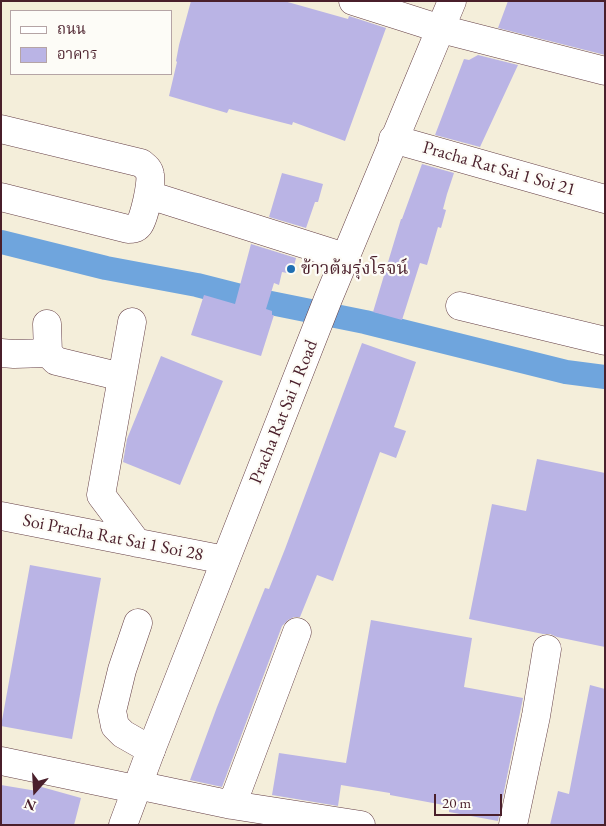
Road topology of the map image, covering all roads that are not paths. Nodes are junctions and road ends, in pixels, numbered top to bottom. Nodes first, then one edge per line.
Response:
1 (353, 1) edge
2 (452, 1) edge
3 (441, 29) junction
4 (605, 72) edge
5 (1, 129) edge
6 (393, 139) junction
7 (149, 195) junction
8 (1, 197) edge
9 (605, 199) edge
10 (345, 257) junction
11 (460, 306) dead end
12 (132, 322) dead end
13 (47, 324) dead end
14 (605, 341) edge
15 (1, 353) edge
16 (48, 354) junction
17 (122, 377) junction
18 (1, 516) edge
19 (138, 543) junction
20 (225, 560) junction
21 (138, 623) dead end
22 (297, 632) dead end
23 (547, 649) dead end
24 (150, 750) junction
25 (1, 761) edge
26 (136, 787) junction
27 (232, 805) junction
28 (123, 825) edge
29 (361, 825) edge
30 (513, 825) edge

1 - 3 street
2 - 3 street, Pracha Rat Sai 1 Road
3 - 4 street
3 - 6 street, Pracha Rat Sai 1 Road
5 - 7 street
6 - 9 street, Pracha Rat Sai 1 Soi 21
6 - 10 street, Pracha Rat Sai 1 Road
7 - 8 street
7 - 10 street
10 - 20 street, Pracha Rat Sai 1 Road
11 - 14 street
12 - 17 street
13 - 16 street
15 - 16 street
16 - 17 street
17 - 19 street
18 - 19 street, Soi Pracha Rat Sai 1 Soi 28
19 - 20 street, Soi Pracha Rat Sai 1 Soi 28
20 - 24 street, Pracha Rat Sai 1 Road
21 - 24 street
22 - 27 street
23 - 30 street
24 - 26 street, Pracha Rat Sai 1 Road
25 - 26 street
26 - 27 street
26 - 28 street, Pracha Rat Sai 1 Road
27 - 29 street

